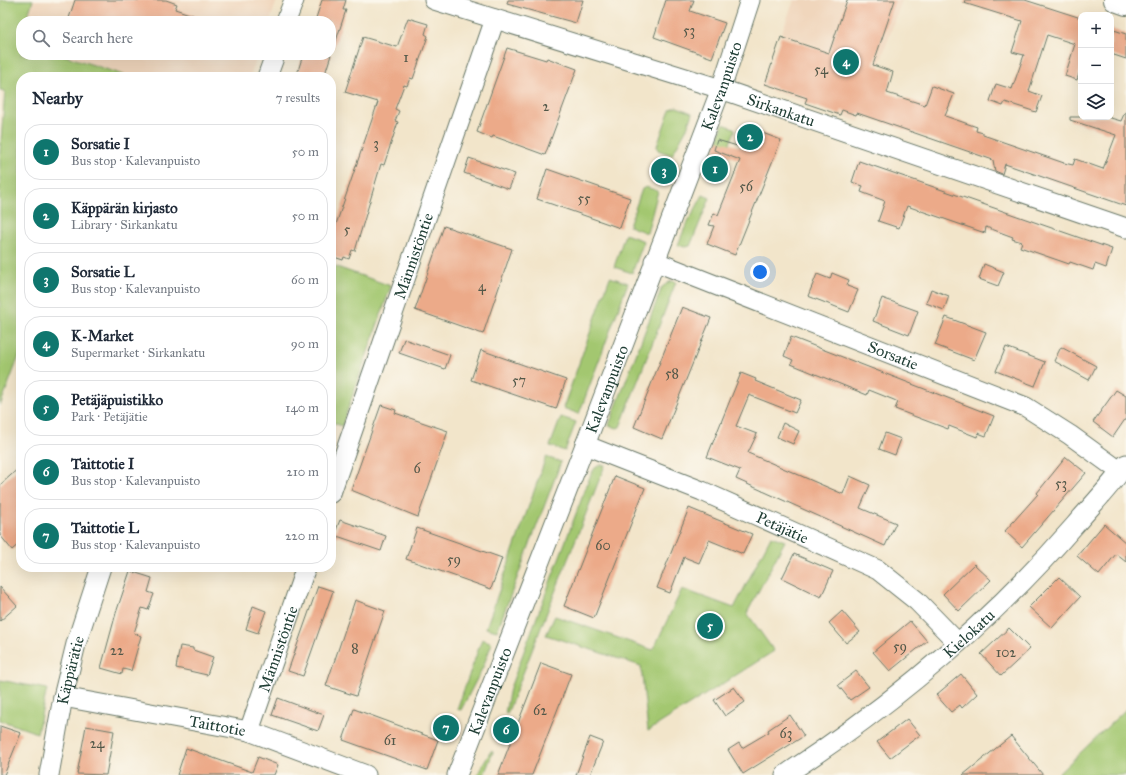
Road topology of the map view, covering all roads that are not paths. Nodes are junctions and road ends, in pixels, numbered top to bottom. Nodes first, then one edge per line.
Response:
1 (294, 0) edge
2 (434, 0) edge
3 (750, 0) edge
4 (1115, 0) edge
5 (1126, 4) edge
6 (288, 16) edge
7 (495, 19) junction
8 (273, 60) edge
9 (269, 72) edge
10 (721, 89) junction
11 (1126, 228) edge
12 (654, 261) junction
13 (585, 445) junction
14 (1123, 468) edge
15 (336, 479) edge
16 (99, 572) edge
17 (304, 572) edge
18 (958, 643) junction
19 (63, 697) junction
20 (249, 730) junction
21 (49, 775) edge
22 (366, 775) edge
23 (456, 775) edge
24 (785, 775) edge

1 - 6 street
2 - 7 street, Sirkankatu
3 - 10 street, Kalevanpuisto
4 - 5 main road
7 - 10 street, Sirkankatu
7 - 15 street, Männistöntie
8 - 9 street
10 - 11 street, Sirkankatu
10 - 12 street, Kalevanpuisto
12 - 13 street, Kalevanpuisto
12 - 14 street, Sorsatie
13 - 18 street, Petäjätie
13 - 23 street, Kalevanpuisto
14 - 18 street, Kielokatu
16 - 19 street, Käppärätie
17 - 20 street, Männistöntie
18 - 24 street, Kielokatu
19 - 20 street, Taittotie
19 - 21 street, Käppärätie
20 - 22 street, Taittotie

